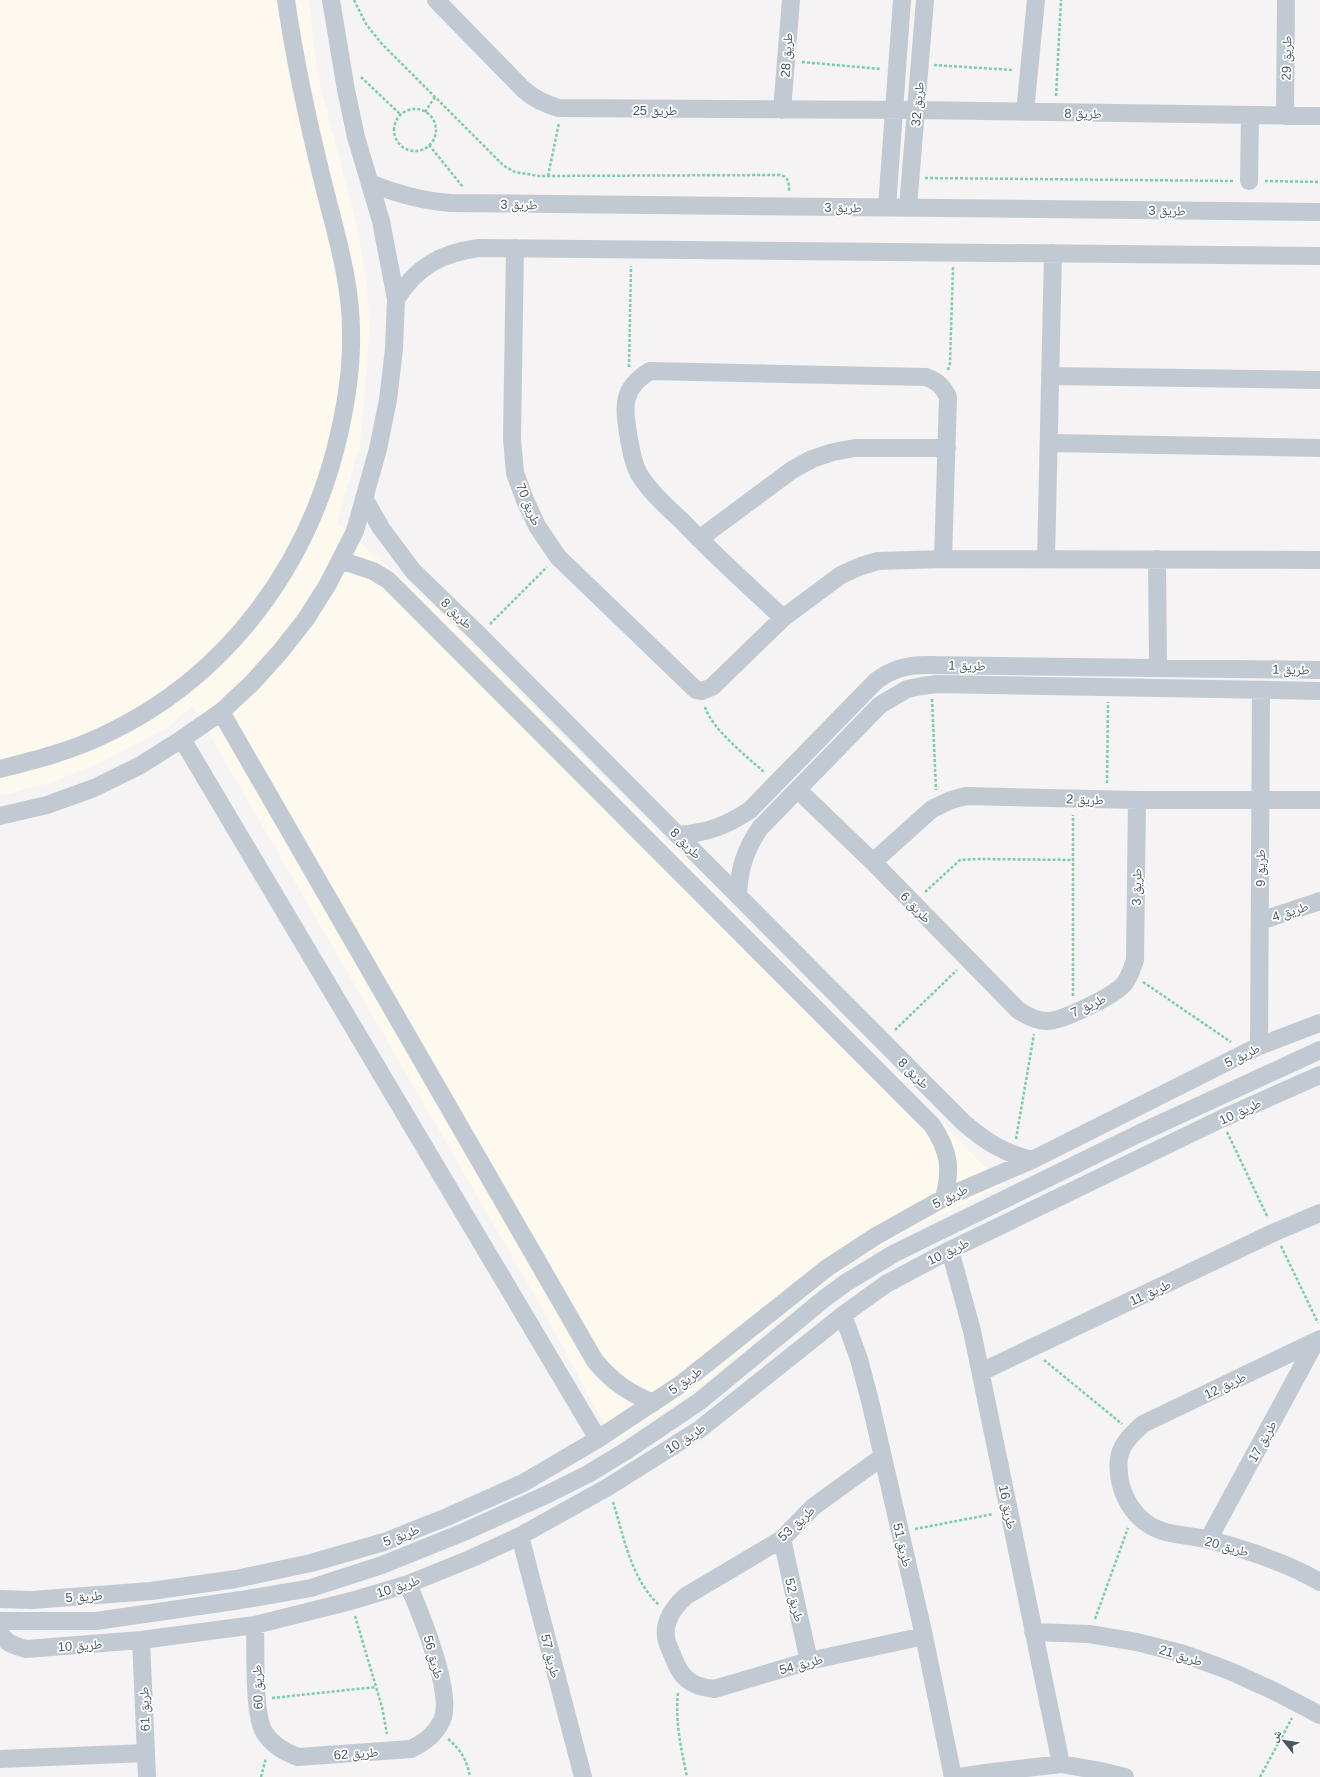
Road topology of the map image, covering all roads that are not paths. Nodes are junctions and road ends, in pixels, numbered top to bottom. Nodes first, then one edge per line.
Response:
1 (286, 0) edge
2 (332, 0) edge
3 (436, 0) edge
4 (791, 0) edge
5 (902, 0) edge
6 (925, 0) edge
7 (1036, 0) edge
8 (1286, 0) edge
9 (782, 110) junction
10 (894, 110) junction
11 (916, 110) junction
12 (1025, 112) junction
13 (1250, 115) junction
14 (1285, 116) junction
15 (1320, 116) edge
16 (1249, 181) road end
17 (370, 183) junction
18 (887, 207) junction
19 (908, 208) junction
20 (1320, 212) edge
21 (515, 248) junction
22 (1053, 253) junction
23 (1320, 256) edge
24 (396, 299) junction
25 (1050, 376) junction
26 (1320, 380) edge
27 (1048, 442) junction
28 (947, 448) junction
29 (1320, 448) edge
30 (364, 498) junction
31 (699, 539) junction
32 (943, 559) junction
33 (1046, 559) junction
34 (1157, 559) junction
35 (340, 560) junction
36 (1320, 560) edge
37 (783, 618) junction
38 (1158, 667) junction
39 (1320, 670) edge
40 (1261, 690) junction
41 (1320, 691) edge
42 (221, 712) junction
43 (182, 739) junction
44 (0, 770) edge
45 (798, 790) junction
46 (1260, 799) junction
47 (1137, 800) junction
48 (1320, 800) edge
49 (0, 816) edge
50 (678, 835) junction
51 (873, 862) junction
52 (738, 896) junction
53 (1320, 901) edge
54 (1260, 921) junction
55 (1131, 973) joint
56 (1036, 1019) joint
57 (1320, 1023) edge
58 (1253, 1050) junction
59 (1320, 1050) edge
60 (1320, 1074) edge
61 (1032, 1160) junction
62 (944, 1198) junction
63 (1320, 1213) edge
64 (950, 1250) junction
65 (814, 1280) junction
66 (825, 1298) junction
67 (843, 1315) junction
68 (1318, 1340) edge
69 (981, 1372) junction
70 (653, 1403) junction
71 (598, 1439) junction
72 (882, 1457) junction
73 (1134, 1513) joint
74 (520, 1536) junction
75 (782, 1538) junction
76 (1208, 1540) junction
77 (1319, 1579) edge
78 (408, 1584) junction
79 (0, 1599) edge
80 (0, 1621) edge
81 (255, 1625) junction
82 (0, 1631) edge
83 (1033, 1632) junction
84 (924, 1636) junction
85 (141, 1640) junction
86 (809, 1661) junction
87 (683, 1676) joint
88 (1320, 1715) edge
89 (435, 1732) joint
90 (274, 1745) joint
91 (146, 1753) junction
92 (0, 1759) edge
93 (1061, 1764) junction
94 (147, 1777) edge
95 (583, 1777) edge
96 (953, 1777) edge
97 (959, 1777) edge
98 (1125, 1777) edge

1 - 44 street
2 - 17 street
3 - 9 street, طريق 25
4 - 9 street, طريق 28
5 - 10 street, طريق 32
6 - 11 street, طريق 32
7 - 12 street
8 - 14 street, طريق 29
9 - 10 street, طريق 25
10 - 11 street, طريق 25
10 - 18 street, طريق 32
11 - 12 street, طريق 8
11 - 19 street, طريق 32
12 - 13 street, طريق 8
13 - 14 street, طريق 8
13 - 16 street
14 - 15 street, طريق 8
17 - 18 street, طريق 3
17 - 24 street
18 - 19 street, طريق 3
19 - 20 street, طريق 3
21 - 22 street
21 - 24 street
21 - 37 street, طريق 70
22 - 23 street
22 - 25 street
24 - 30 street
25 - 26 street
25 - 27 street
27 - 29 street
27 - 33 street
28 - 31 street
28 - 31 street
28 - 32 street
30 - 35 street
30 - 50 street, طريق 8
31 - 37 street
32 - 33 street
32 - 37 street
33 - 34 street
34 - 36 street
34 - 38 street
35 - 42 street
35 - 62 street, طريق 8
38 - 39 street, طريق 1
38 - 50 street, طريق 1
40 - 41 street, طريق 1
40 - 45 street, طريق 1
40 - 46 street, طريق 9
42 - 43 street
42 - 70 street
43 - 49 street
43 - 71 street
45 - 51 street, طريق 6
45 - 52 street, طريق 1
46 - 47 street, طريق 2
46 - 48 street, طريق 2
46 - 54 street, طريق 9
47 - 51 street, طريق 2
47 - 55 street, طريق 3
50 - 52 street, طريق 8
51 - 56 street, طريق 6
52 - 61 street, طريق 8
53 - 54 street, طريق 4
54 - 58 street, طريق 9
55 - 56 street, طريق 7
57 - 58 street, طريق 5
58 - 61 street, طريق 5
59 - 66 street, طريق 5
60 - 64 street, طريق 10
61 - 62 street, طريق 5
62 - 65 street, طريق 5
63 - 69 street, طريق 11
64 - 67 street, طريق 10
64 - 69 street, طريق 16
65 - 66 street
65 - 70 street, طريق 5
66 - 80 street, طريق 5
67 - 72 street, طريق 51
67 - 74 street, طريق 10
68 - 73 street, طريق 12
68 - 76 street, طريق 17
69 - 83 street, طريق 16
70 - 71 street, طريق 5
71 - 79 street, طريق 5
72 - 75 street, طريق 53
72 - 84 street, طريق 51
73 - 76 street, طريق 20
74 - 78 street, طريق 10
74 - 95 street, طريق 57
75 - 86 street, طريق 52
75 - 87 street, طريق 53
76 - 77 street, طريق 20
78 - 81 street, طريق 10
78 - 89 street, طريق 56
81 - 85 street, طريق 10
81 - 90 street, طريق 60
82 - 85 street, طريق 10
83 - 88 street, طريق 21
83 - 93 street, طريق 16
84 - 86 street, طريق 54
84 - 96 street, طريق 51
85 - 91 street, طريق 61
86 - 87 street, طريق 54
89 - 90 street, طريق 62
91 - 92 street
91 - 94 street, طريق 61
93 - 97 street
93 - 98 street

